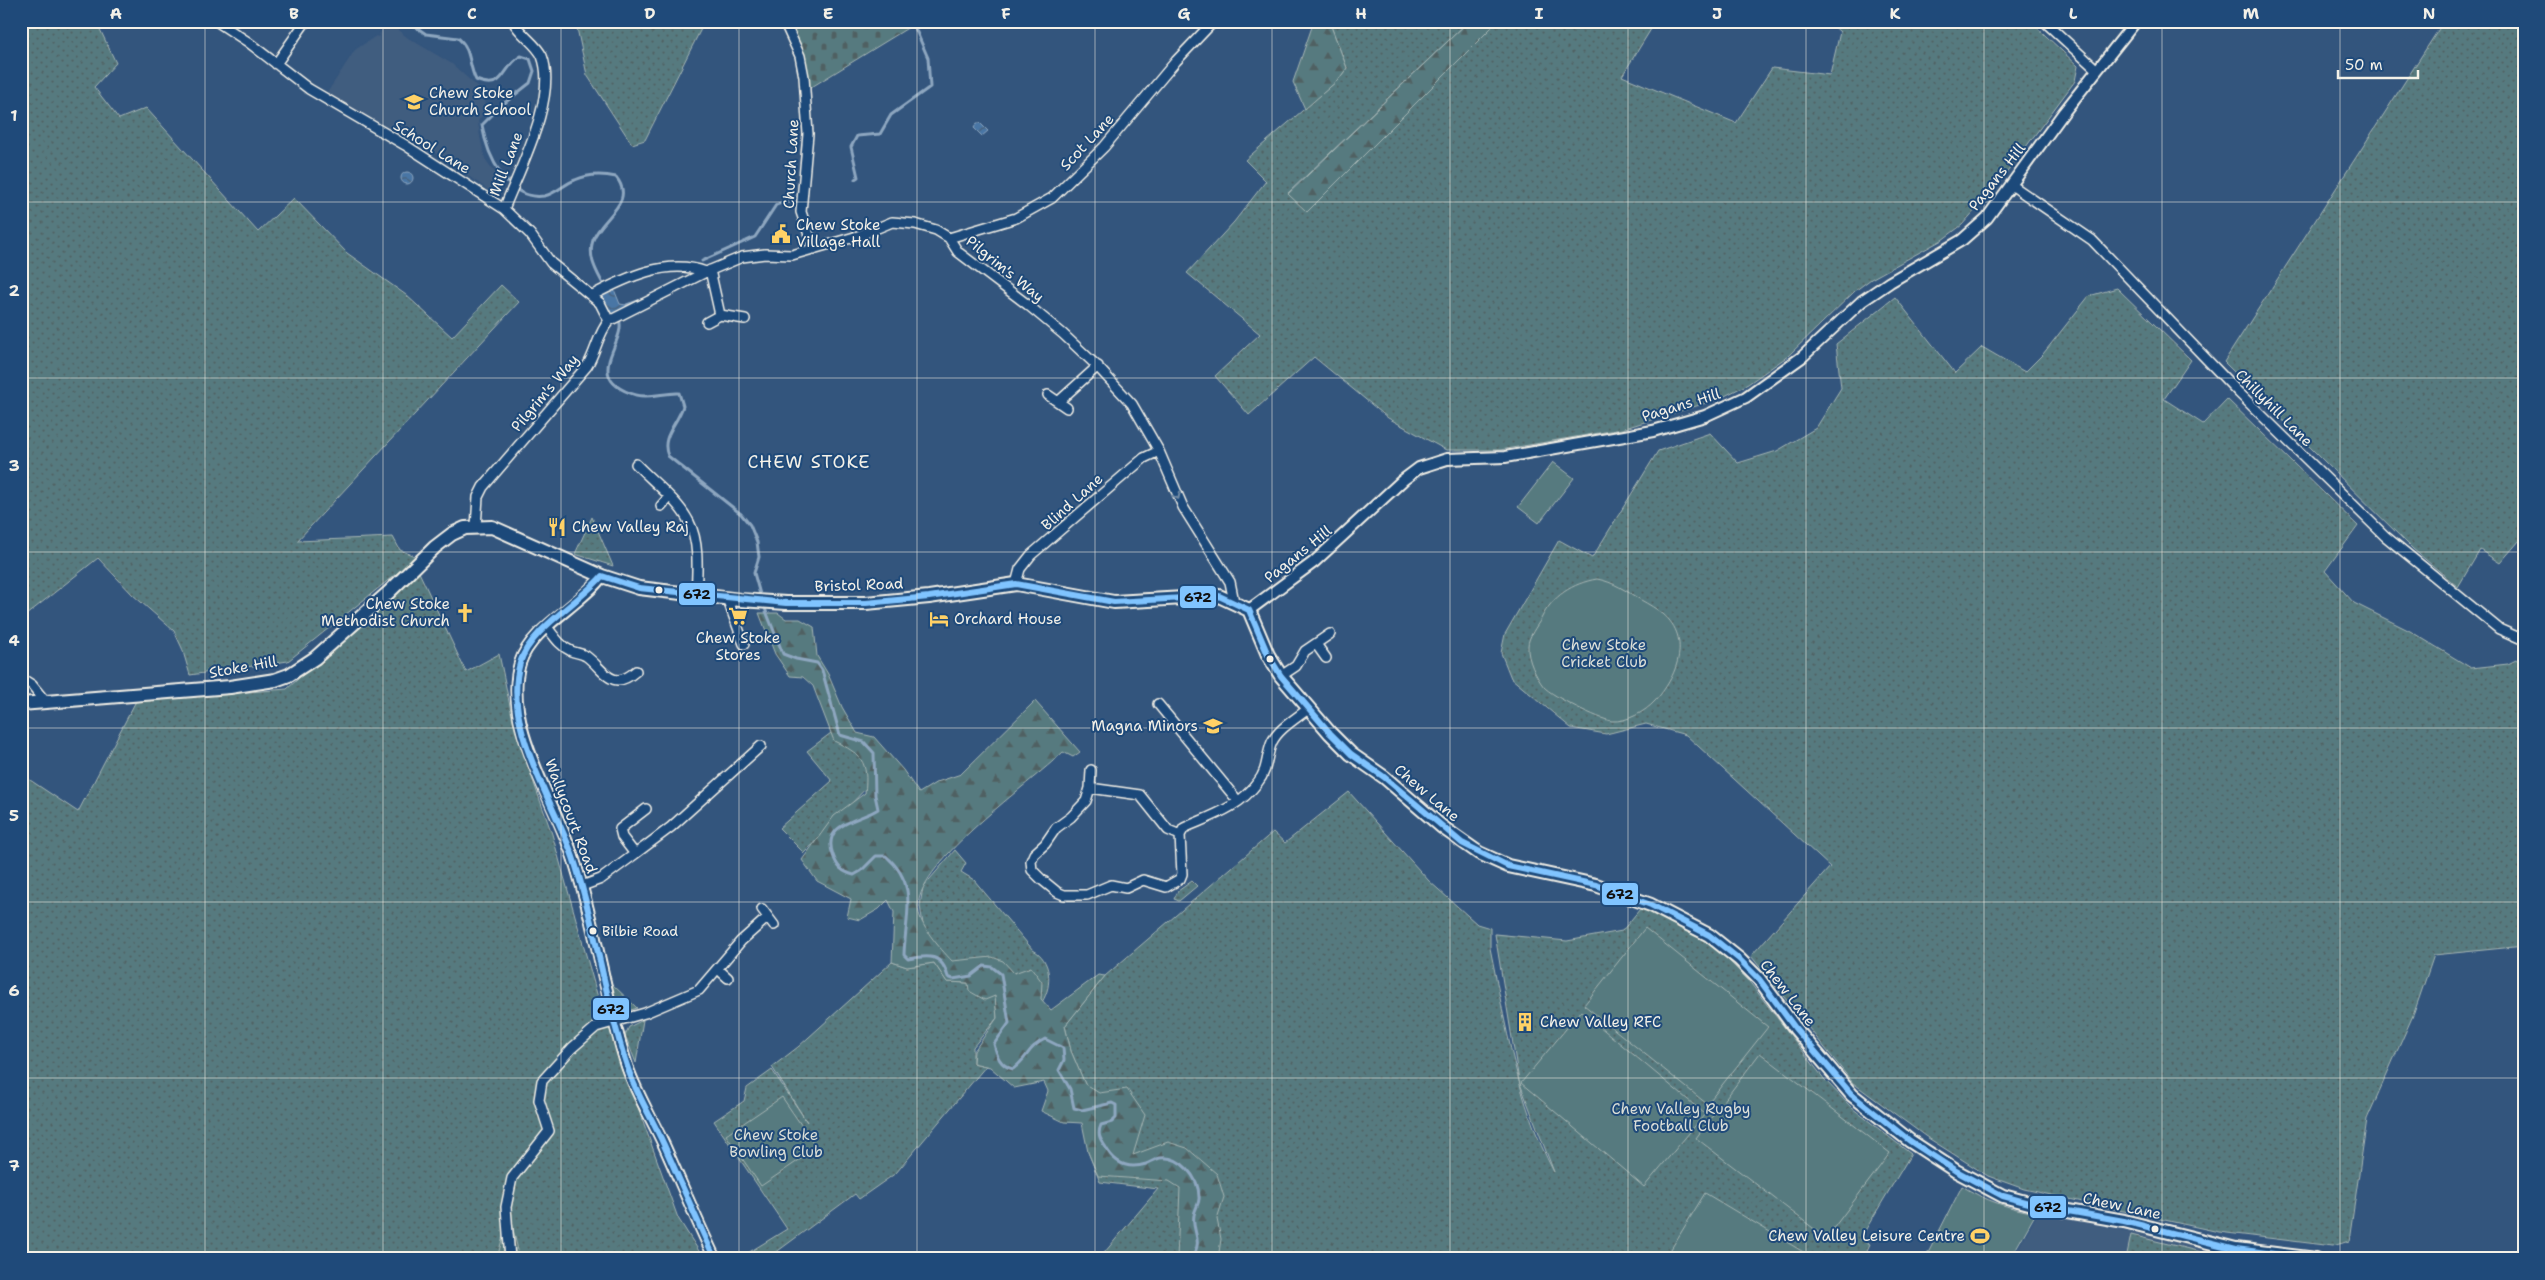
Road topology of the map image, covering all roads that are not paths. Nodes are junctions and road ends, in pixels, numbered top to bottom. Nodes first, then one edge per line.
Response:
1 (216, 21) edge
2 (306, 21) edge
3 (513, 21) edge
4 (784, 21) edge
5 (1214, 21) edge
6 (2044, 21) edge
7 (2136, 21) edge
8 (276, 64) junction
9 (2097, 70) junction
10 (2012, 186) junction
11 (504, 209) junction
12 (950, 238) junction
13 (814, 249) junction
14 (708, 271) junction
15 (591, 296) junction
16 (720, 315) junction
17 (745, 319) dead end
18 (611, 321) junction
19 (707, 322) dead end
20 (1098, 366) junction
21 (1048, 395) dead end
22 (1058, 402) junction
23 (1066, 408) dead end
24 (1159, 451) junction
25 (636, 464) dead end
26 (668, 498) junction
27 (662, 506) dead end
28 (476, 526) junction
29 (602, 576) junction
30 (1016, 584) junction
31 (696, 596) junction
32 (727, 598) junction
33 (1234, 602) junction
34 (1249, 610) junction
35 (547, 627) junction
36 (1330, 634) dead end
37 (2524, 640) edge
38 (744, 644) dead end
39 (1316, 644) junction
40 (1326, 658) dead end
41 (636, 671) dead end
42 (1282, 676) junction
43 (21, 678) edge
44 (45, 701) junction
45 (21, 704) edge
46 (1158, 704) dead end
47 (1309, 708) junction
48 (761, 746) dead end
49 (1091, 770) dead end
50 (1090, 788) junction
51 (1238, 801) junction
52 (646, 809) dead end
53 (1180, 835) junction
54 (635, 854) junction
55 (582, 886) junction
56 (762, 909) dead end
57 (768, 917) junction
58 (774, 925) dead end
59 (718, 970) junction
60 (728, 978) dead end
61 (615, 1022) junction
62 (510, 1259) edge
63 (715, 1259) edge
64 (2316, 1259) edge

1 - 8 street, School Lane
2 - 8 street
3 - 11 street, Mill Lane
4 - 13 street, Church Lane
5 - 12 street, Scot Lane
6 - 9 street
7 - 9 street, Pagans Hill
8 - 11 street, School Lane
9 - 10 street, Pagans Hill
10 - 34 street, Pagans Hill
10 - 37 street, Chillyhill Lane
11 - 15 street, School Lane
12 - 13 street, Pilgrim's Way
12 - 20 street, Pilgrim's Way
13 - 14 street, Pilgrim's Way
14 - 15 street
14 - 16 street
14 - 18 street, Pilgrim's Way
15 - 18 street, School Lane
16 - 17 street
16 - 19 street
18 - 28 street, Pilgrim's Way
20 - 22 street
20 - 24 street, Pilgrim's Way
21 - 22 street
22 - 23 street
24 - 30 street, Blind Lane
24 -> 33 street, Pilgrim's Way
25 - 26 street
26 - 27 street
26 - 31 street
28 - 29 main road, Bristol Road
28 - 44 main road, Stoke Hill
29 - 31 main road, Bristol Road
29 - 35 street, Wallycourt Road
30 - 32 main road, Bristol Road
30 - 33 main road, Bristol Road
31 - 32 main road, Bristol Road
32 - 38 street
33 - 34 main road, Bristol Road
34 - 42 main road, Chew Lane
35 - 41 street
35 - 55 street, Wallycourt Road
36 - 39 street
39 - 40 street
39 - 42 street
42 - 47 main road, Chew Lane
43 - 44 street
44 - 45 main road, Stoke Hill
46 - 51 street
47 - 51 street
47 - 64 main road, Chew Lane
48 - 54 street
49 - 50 street
50 - 53 street
50 - 53 street
51 - 53 street
52 - 54 street
54 - 55 street
55 - 61 street, Wallycourt Road
56 - 57 street
57 - 58 street
57 - 59 street
59 - 60 street
59 - 61 street
61 - 62 street
61 - 63 street, Wallycourt Road

